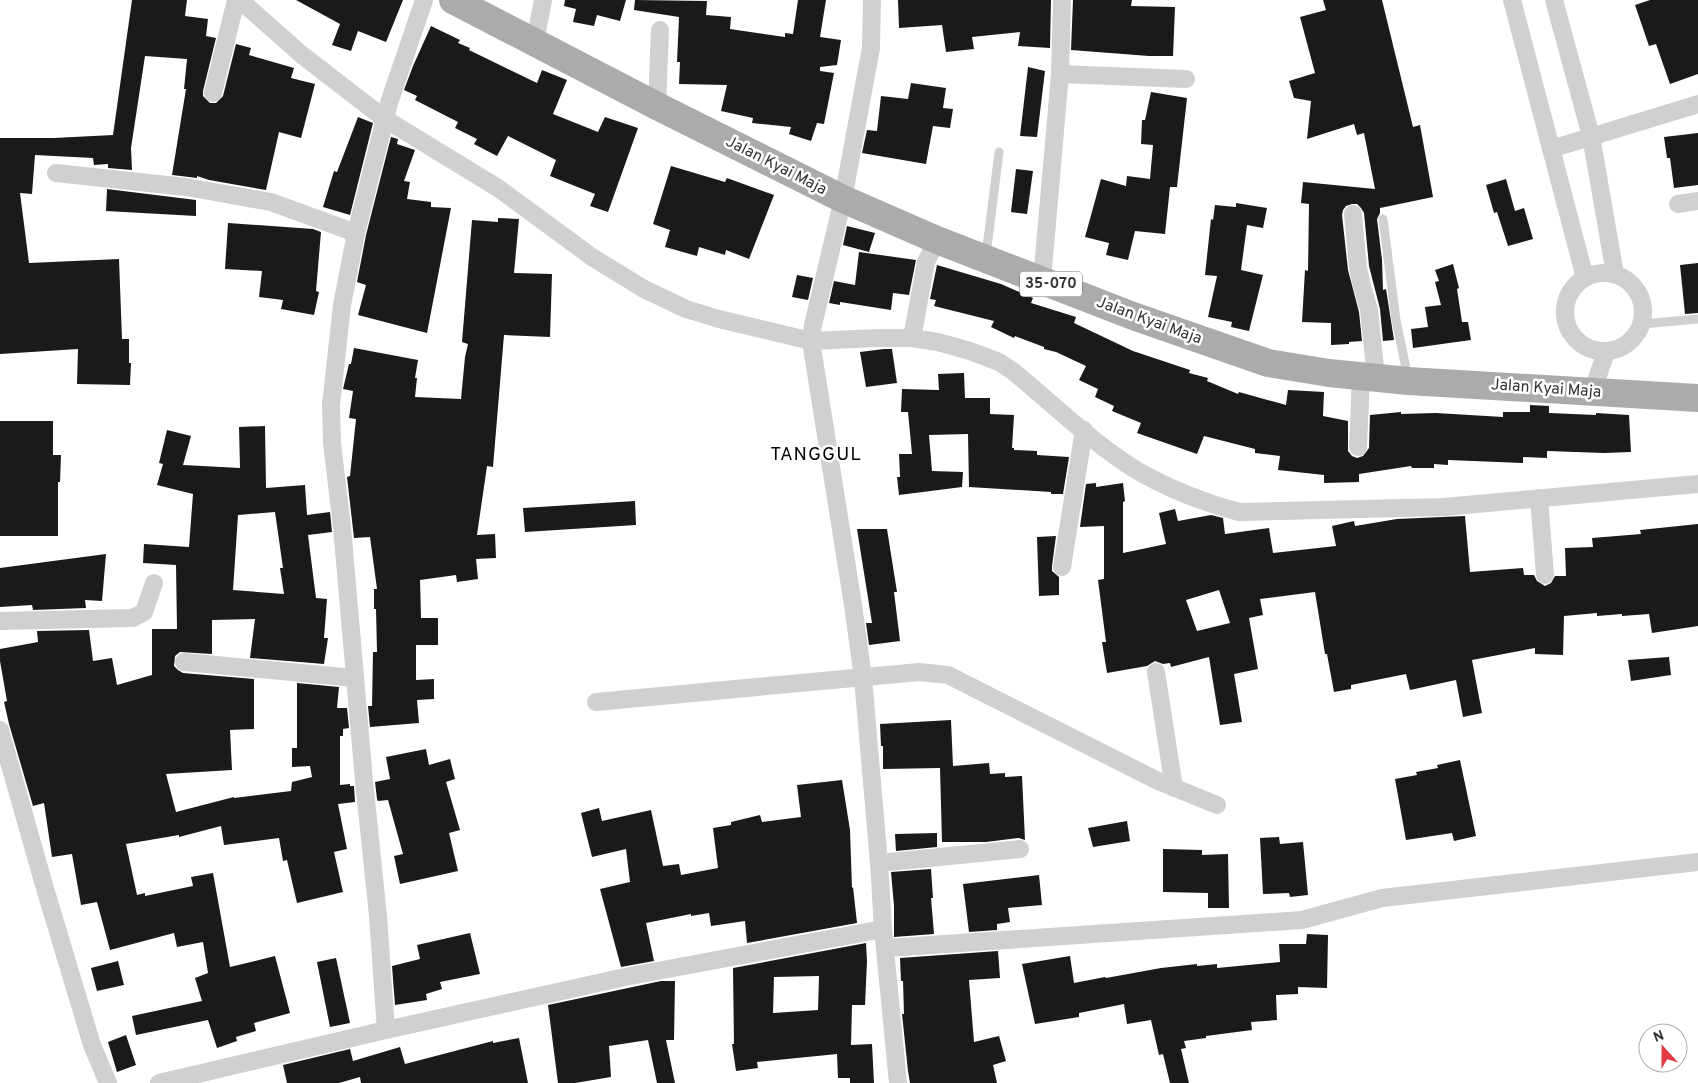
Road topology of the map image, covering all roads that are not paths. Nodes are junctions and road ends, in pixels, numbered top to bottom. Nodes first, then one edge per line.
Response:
1 (236, 0) edge
2 (240, 0) edge
3 (424, 0) edge
4 (453, 0) edge
5 (543, 0) edge
6 (872, 0) edge
7 (1062, 0) edge
8 (1512, 0) edge
9 (1554, 0) edge
10 (660, 30) dead end
11 (535, 42) junction
12 (1060, 74) junction
13 (1186, 80) dead end
14 (213, 93) dead end
15 (389, 103) junction
16 (1698, 104) edge
17 (657, 106) junction
18 (1591, 136) junction
19 (1551, 149) junction
20 (998, 152) dead end
21 (56, 173) dead end
22 (844, 200) junction
23 (1698, 201) edge
24 (1678, 204) dead end
25 (1352, 214) dead end
26 (1383, 219) dead end
27 (356, 233) junction
28 (936, 240) junction
29 (985, 257) junction
30 (1615, 274) junction
31 (1585, 278) junction
32 (1042, 280) junction
33 (1698, 319) edge
34 (1642, 324) junction
35 (913, 326) junction
36 (812, 333) junction
37 (1606, 352) junction
38 (1368, 377) junction
39 (1408, 381) junction
40 (1592, 393) junction
41 (1698, 398) edge
42 (1084, 430) junction
43 (1358, 447) dead end
44 (1698, 484) edge
45 (1538, 498) junction
46 (1062, 567) dead end
47 (1545, 575) dead end
48 (154, 583) dead end
49 (0, 621) edge
50 (184, 662) dead end
51 (1156, 672) dead end
52 (355, 678) junction
53 (863, 678) junction
54 (596, 702) dead end
55 (0, 730) edge
56 (1174, 788) junction
57 (1217, 805) dead end
58 (1020, 849) dead end
59 (1698, 862) edge
60 (879, 863) junction
61 (883, 929) junction
62 (886, 948) junction
63 (386, 1030) junction
64 (108, 1083) edge
65 (159, 1083) edge
66 (898, 1083) edge

1 - 14 street
2 - 15 street
3 - 15 street
4 - 11 main road, Jalan Kyai Maja / 35-070
5 - 11 street
6 - 22 street
7 - 12 street
8 - 19 street
9 - 18 street
10 - 17 street
11 - 17 main road, Jalan Kyai Maja / 35-070
12 - 13 street
12 - 32 street
15 - 27 street
15 - 36 street
16 - 18 street
17 - 22 main road, Jalan Kyai Maja / 35-070
18 - 19 street
18 - 30 street
19 - 31 street
20 - 29 lane
21 - 27 street
22 - 28 main road, Jalan Kyai Maja / 35-070
22 - 36 street
23 - 24 street
25 - 38 street
26 - 39 lane
27 - 52 street
28 - 29 main road, Jalan Kyai Maja / 35-070
28 - 35 street
29 - 32 main road, Jalan Kyai Maja / 35-070
30 - 31 street
30 - 34 street
31 - 37 street
32 - 38 main road, Jalan Kyai Maja / 35-070
33 - 34 lane
34 - 37 street
35 - 36 street
35 - 42 street
36 - 53 street
37 - 40 street
38 - 39 main road, Jalan Kyai Maja / 35-070
38 - 43 street
39 - 40 main road, Jalan Kyai Maja / 35-070
40 - 41 main road, Jalan Kyai Maja / 35-070
42 - 45 street
42 - 46 street
44 - 45 street
45 - 47 street
48 - 49 street
50 - 52 street
51 - 56 street
52 - 63 street
53 - 54 street
53 - 56 street
53 - 60 street
55 - 64 street
56 - 57 street
58 - 60 street
59 - 62 street
60 - 61 street
61 - 62 street
61 - 63 street
62 - 66 street
63 - 65 street

